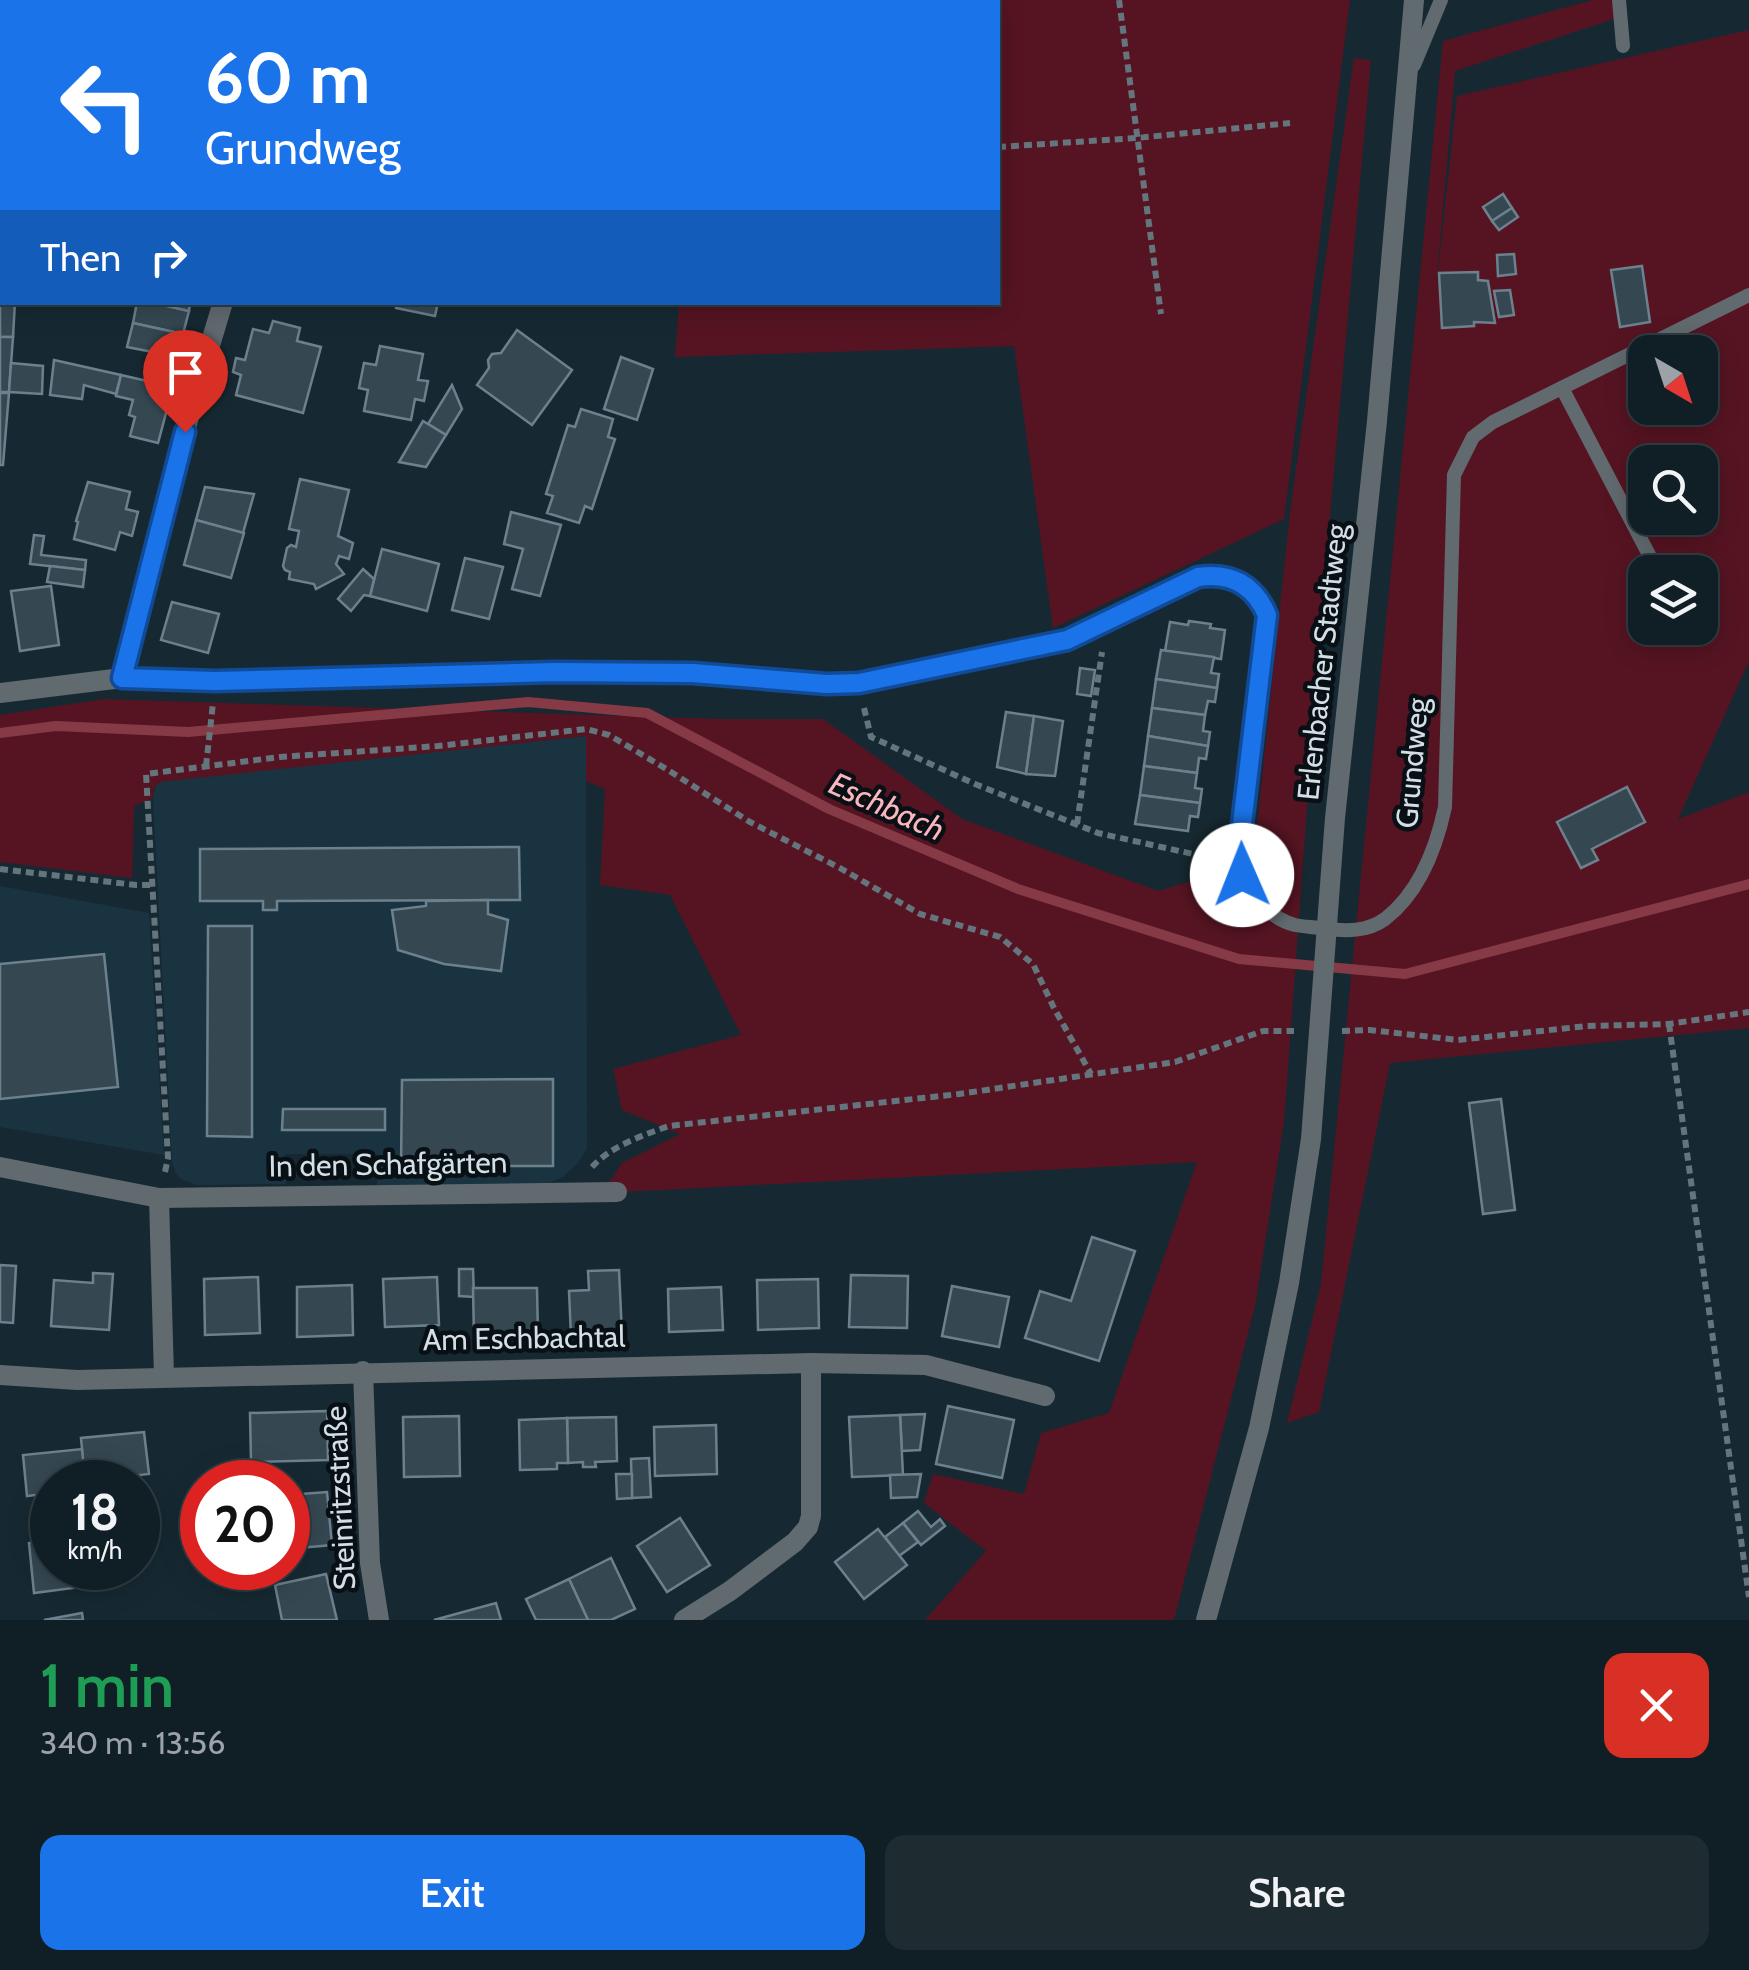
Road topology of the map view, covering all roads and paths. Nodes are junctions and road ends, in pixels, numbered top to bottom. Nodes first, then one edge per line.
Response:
1 (1119, 0) edge
2 (1414, 0) edge
3 (1440, 0) edge
4 (1619, 0) edge
5 (1623, 46) dead end
6 (1408, 80) junction
7 (1290, 123) dead end
8 (1137, 138) junction
9 (1000, 146) edge
10 (1749, 295) edge
11 (222, 305) edge
12 (1161, 314) dead end
13 (1562, 388) junction
14 (1649, 555) edge
15 (1106, 623) junction
16 (122, 678) junction
17 (215, 681) junction
18 (859, 683) junction
19 (0, 693) edge
20 (206, 766) junction
21 (1077, 824) junction
22 (1238, 858) junction
23 (0, 869) edge
24 (152, 884) junction
25 (1749, 1012) edge
26 (1669, 1024) junction
27 (1298, 1031) dead end
28 (1334, 1031) dead end
29 (1091, 1074) junction
30 (0, 1166) edge
31 (585, 1191) junction
32 (617, 1192) dead end
33 (160, 1198) junction
34 (811, 1363) junction
35 (363, 1372) junction
36 (0, 1375) edge
37 (164, 1376) junction
38 (1045, 1396) dead end
39 (1749, 1596) edge
40 (379, 1620) edge
41 (684, 1620) edge
42 (1206, 1620) edge

1 - 8 path
2 - 6 street, Erlenbacher Stadtweg
3 - 6 lane
4 - 5 lane
6 - 42 street, Erlenbacher Stadtweg
7 - 8 path
8 - 9 path
8 - 12 path
10 - 13 lane, Grundweg
11 - 16 street
13 - 14 lane
13 - 22 lane, Grundweg
15 - 18 street
15 - 21 path
15 - 22 street
16 - 17 street
16 - 19 street
17 - 18 street
17 - 20 path
18 - 21 path
20 - 24 path
20 - 29 path
21 - 22 path
23 - 24 path
24 - 33 path
25 - 26 path
26 - 28 path
26 - 39 path
27 - 29 path
29 - 31 path
30 - 33 street, In den Schafgärten
31 - 32 street, In den Schafgärten
31 - 33 street, In den Schafgärten
33 - 37 street
34 - 35 street, Am Eschbachtal
34 - 38 street, Am Eschbachtal
34 - 41 street
35 - 37 street, Am Eschbachtal
35 - 40 street, Steinritzstraße
36 - 37 street, Am Eschbachtal

